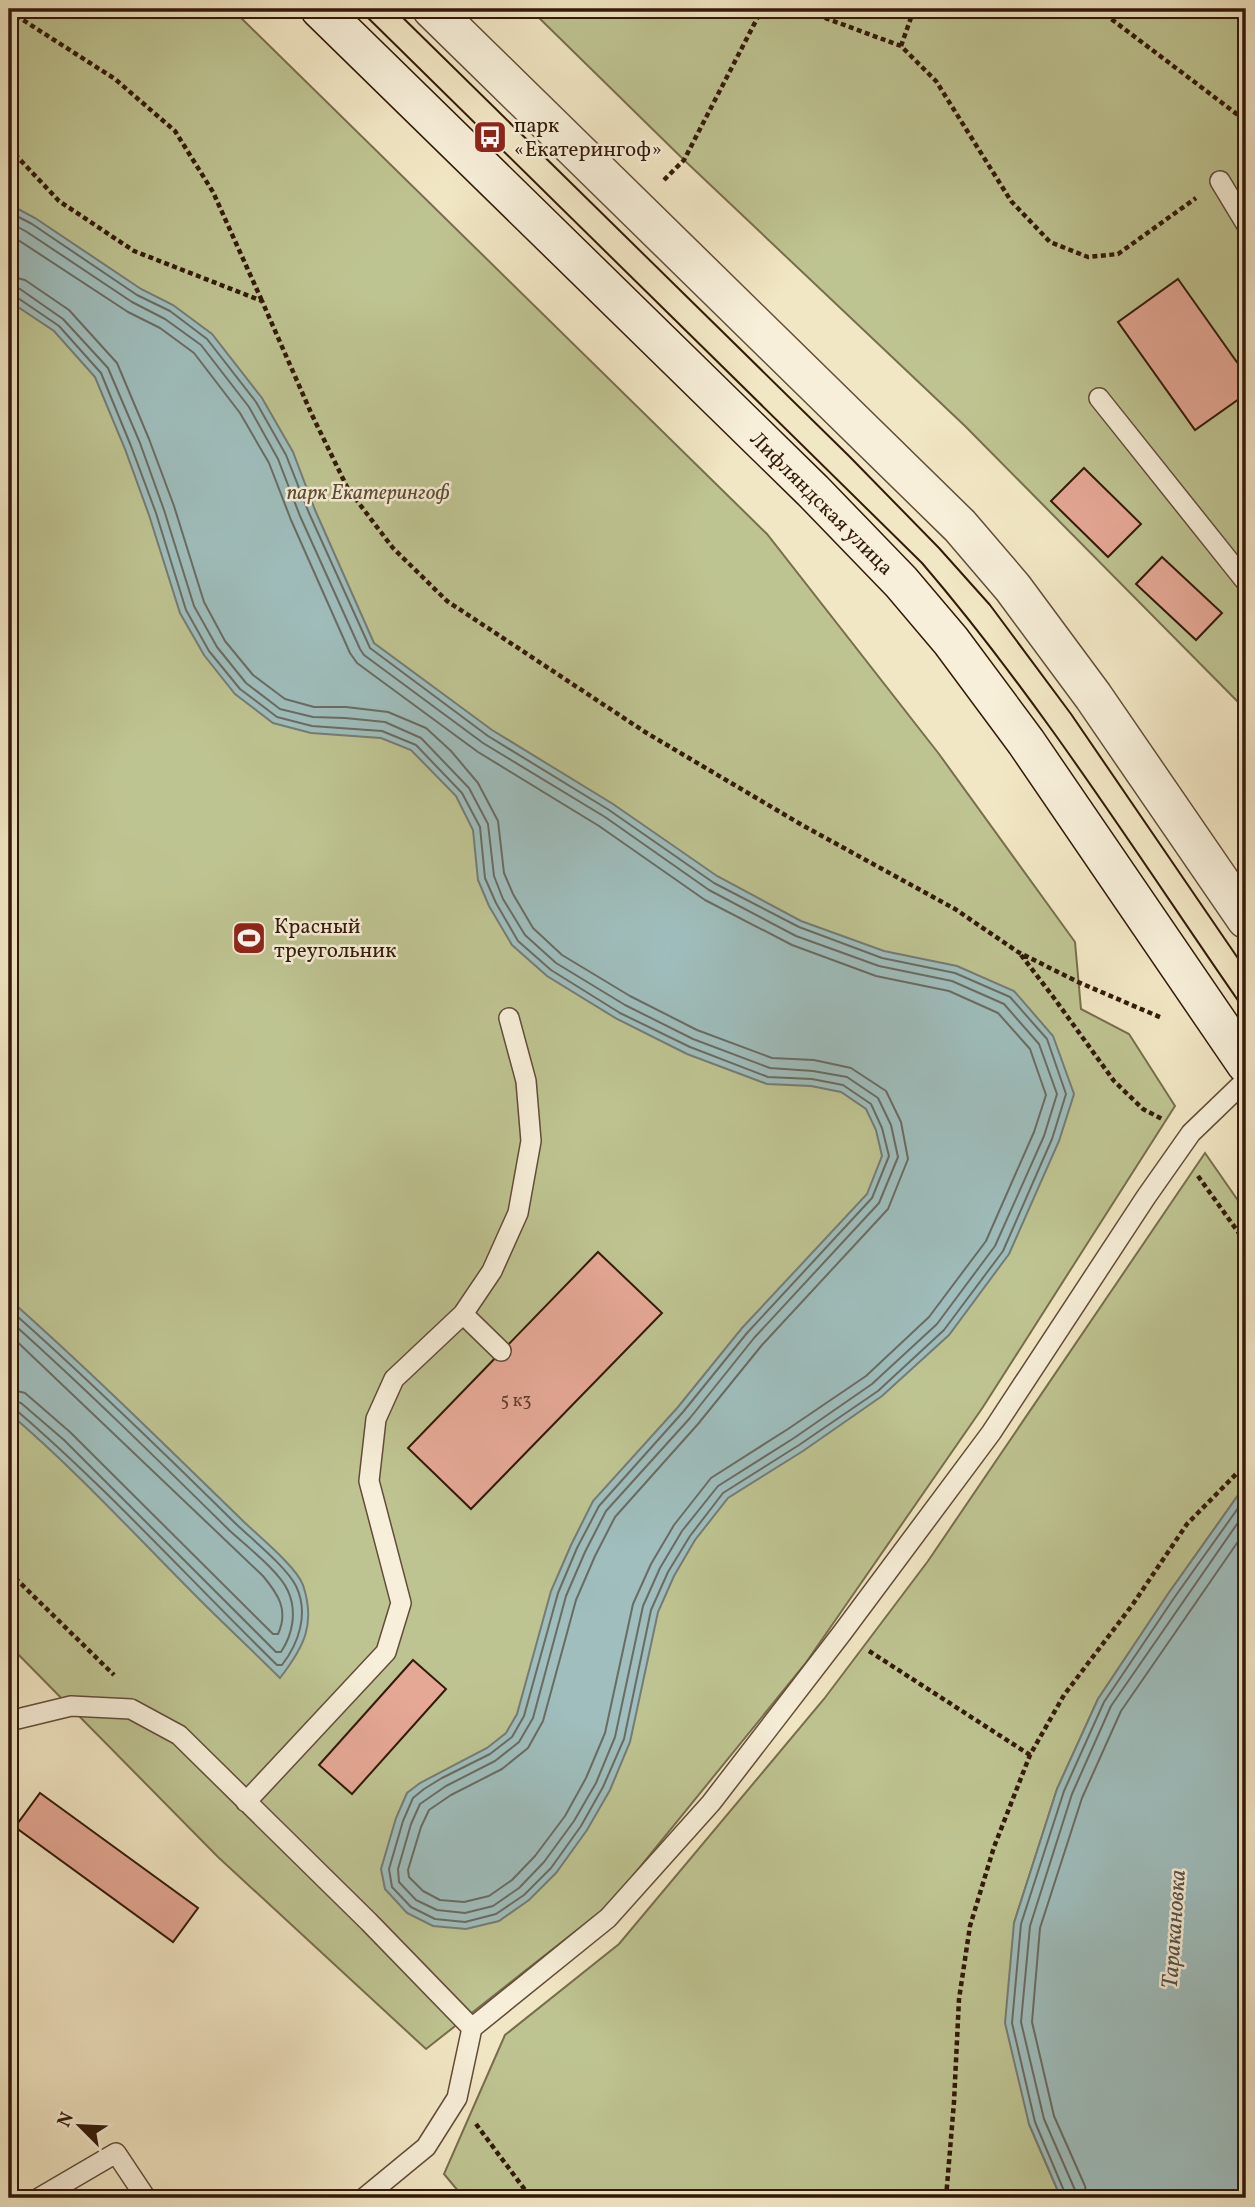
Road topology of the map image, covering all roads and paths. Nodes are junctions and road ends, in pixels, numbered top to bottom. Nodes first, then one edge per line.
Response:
1 (320, 9) edge
2 (432, 9) edge
3 (762, 9) edge
4 (801, 9) edge
5 (914, 9) edge
6 (1098, 9) edge
7 (9, 11) edge
8 (901, 46) junction
9 (1246, 121) edge
10 (9, 148) edge
11 (1220, 181) joint
12 (661, 183) dead end
13 (1246, 224) edge
14 (262, 301) junction
15 (1099, 398) dead end
16 (1246, 582) edge
17 (1246, 919) edge
18 (1018, 952) junction
19 (509, 1018) dead end
20 (1169, 1021) dead end
21 (1246, 1063) edge
22 (1246, 1080) edge
23 (1191, 1133) junction
24 (1179, 1150) junction
25 (1246, 1243) edge
26 (463, 1314) junction
27 (501, 1351) dead end
28 (1246, 1464) edge
29 (9, 1572) edge
30 (842, 1633) junction
31 (120, 1681) dead end
32 (9, 1721) edge
33 (1030, 1755) junction
34 (246, 1802) junction
35 (472, 2028) junction
36 (457, 2098) junction
37 (39, 2198) edge
38 (146, 2198) edge
39 (364, 2198) edge
40 (531, 2198) edge
41 (946, 2198) edge

1 - 21 main road, Лифляндская улица
2 - 17 main road
3 - 12 path
4 - 8 path
5 - 8 path
6 - 9 path
7 - 14 path
8 - 11 path
10 - 14 path
11 - 13 lane
14 - 18 path
15 - 16 lane
18 - 20 path
18 - 23 path
19 - 26 lane
22 - 23 lane
23 - 24 lane
24 - 25 path
24 - 30 lane
26 - 27 lane
26 - 34 lane
28 - 33 path
29 - 31 path
30 - 33 path
30 - 35 lane
32 - 34 lane
33 - 41 path
34 - 35 lane
35 - 36 lane
36 - 39 lane
36 - 40 path
37 - 38 lane

